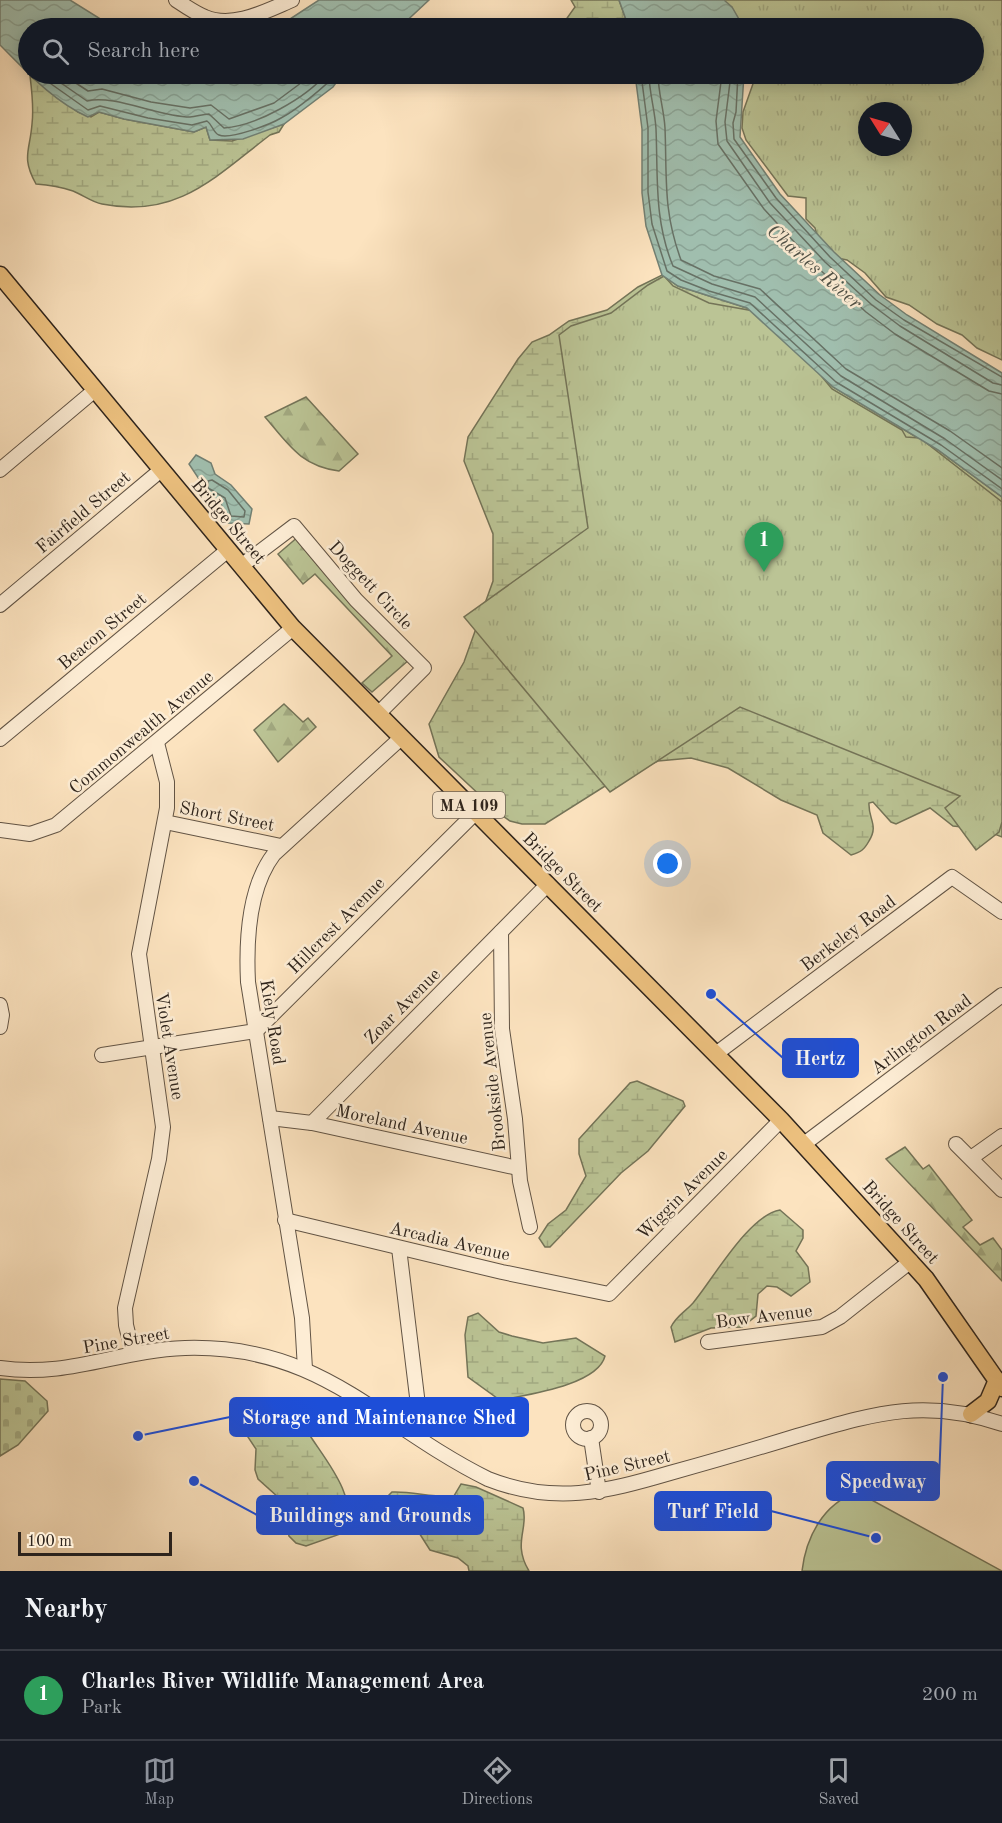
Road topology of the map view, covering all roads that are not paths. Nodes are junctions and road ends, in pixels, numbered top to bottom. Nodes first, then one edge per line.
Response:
1 (176, 0) edge
2 (292, 0) edge
3 (201, 7) edge
4 (218, 18) edge
5 (244, 18) edge
6 (0, 275) edge
7 (95, 390) junction
8 (2, 464) edge
9 (161, 470) junction
10 (228, 550) junction
11 (242, 566) junction
12 (0, 605) edge
13 (293, 628) junction
14 (378, 714) junction
15 (401, 738) junction
16 (0, 739) edge
17 (157, 743) junction
18 (476, 812) junction
19 (165, 822) junction
20 (0, 830) edge
21 (281, 846) junction
22 (548, 884) junction
23 (1002, 912) edge
24 (501, 932) junction
25 (1002, 995) edge
26 (0, 1005) edge
27 (0, 1027) edge
28 (256, 1031) junction
29 (154, 1048) junction
30 (717, 1053) junction
31 (102, 1055) dead end
32 (270, 1119) junction
33 (781, 1120) junction
34 (312, 1123) junction
35 (1002, 1136) edge
36 (804, 1144) junction
37 (956, 1144) dead end
38 (971, 1158) junction
39 (519, 1168) junction
40 (1002, 1190) edge
41 (285, 1220) junction
42 (530, 1227) dead end
43 (399, 1248) junction
44 (911, 1261) junction
45 (609, 1294) joint
46 (708, 1342) dead end
47 (133, 1354) junction
48 (0, 1368) edge
49 (305, 1369) junction
50 (998, 1377) edge
51 (971, 1414) junction
52 (1002, 1424) edge
53 (411, 1432) junction
54 (591, 1438) dead end
55 (599, 1492) junction

1 - 3 street
2 - 5 street
3 - 4 street
6 - 7 main road, Bridge Street / MA 109
7 - 8 street
7 - 9 main road, Bridge Street / MA 109
9 - 10 main road, Bridge Street / MA 109
9 - 12 street, Fairfield Street
10 - 11 main road, Bridge Street / MA 109
10 - 16 street, Beacon Street
11 - 13 main road, Bridge Street / MA 109
11 - 14 street, Doggett Circle
13 - 14 main road, Bridge Street / MA 109
13 - 17 street, Commonwealth Avenue
14 - 15 main road, Bridge Street / MA 109
15 - 18 main road, Bridge Street / MA 109
15 - 21 street, Kiely Road
17 - 19 street, Violet Avenue
17 - 20 street, Commonwealth Avenue
18 - 22 main road, Bridge Street / MA 109
18 - 28 street, Hillcrest Avenue
19 - 21 street, Short Street
19 - 29 street, Violet Avenue
21 - 28 street, Kiely Road
22 - 24 street, Zoar Avenue
22 - 30 main road, Bridge Street / MA 109
23 - 30 street, Berkeley Road
24 - 34 street, Zoar Avenue
24 - 39 street, Brookside Avenue
25 - 36 street, Arlington Road
26 - 27 street
28 - 29 street
28 - 32 street, Kiely Road
29 - 31 street
29 - 47 street, Violet Avenue
30 - 33 main road, Bridge Street / MA 109
32 - 34 street
32 - 41 street, Kiely Road
33 - 36 main road, Bridge Street / MA 109
33 - 45 street, Wiggin Avenue
34 - 39 street, Moreland Avenue
35 - 38 street
36 - 44 main road, Bridge Street / MA 109
37 - 38 street
38 - 40 street
39 - 42 street, Brookside Avenue
41 - 43 street, Arcadia Avenue
41 - 49 street, Kiely Road
43 - 45 street, Arcadia Avenue
43 - 53 street
44 - 46 street, Bow Avenue
44 - 50 main road, Bridge Street / MA 109
47 - 48 street, Pine Street
47 - 49 street, Pine Street
49 - 53 street, Pine Street
50 - 51 main road
51 - 52 street, Pine Street
51 - 55 street, Pine Street
53 - 55 street, Pine Street
54 - 55 street

